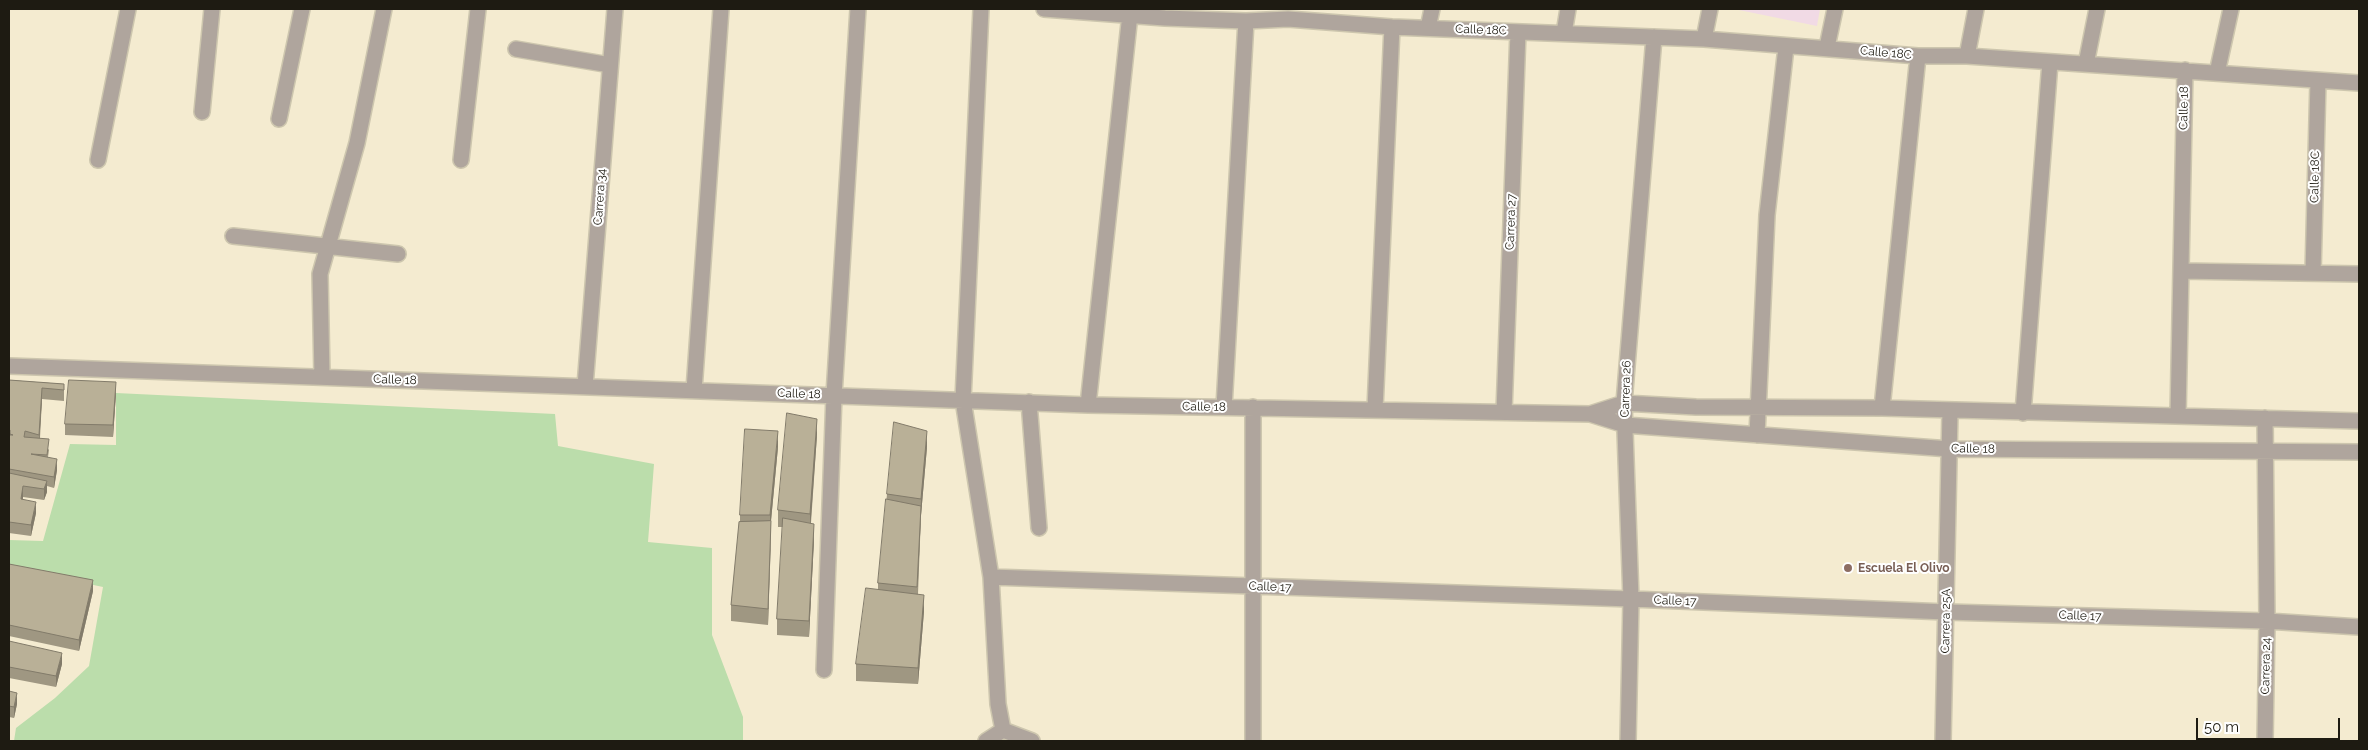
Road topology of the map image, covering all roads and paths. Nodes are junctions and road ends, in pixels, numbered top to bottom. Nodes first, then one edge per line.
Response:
1 (128, 9) edge
2 (212, 9) edge
3 (302, 9) edge
4 (384, 9) edge
5 (478, 9) edge
6 (614, 9) edge
7 (721, 9) edge
8 (858, 9) edge
9 (981, 9) edge
10 (1044, 9) edge
11 (1432, 9) edge
12 (1568, 9) edge
13 (1710, 9) edge
14 (1835, 9) edge
15 (1976, 9) edge
16 (2097, 9) edge
17 (2231, 9) edge
18 (1165, 13) edge
19 (1130, 14) junction
20 (1289, 14) edge
21 (1246, 21) junction
22 (1392, 27) junction
23 (1428, 28) junction
24 (1518, 32) junction
25 (1564, 33) junction
26 (1654, 37) junction
27 (1704, 39) junction
28 (1786, 47) junction
29 (1827, 47) junction
30 (516, 49) dead end
31 (1918, 56) junction
32 (1967, 56) junction
33 (2050, 62) junction
34 (2086, 64) junction
35 (610, 65) junction
36 (2185, 70) junction
37 (2217, 73) junction
38 (2318, 80) junction
39 (2359, 82) edge
40 (202, 112) dead end
41 (279, 120) dead end
42 (98, 160) dead end
43 (461, 160) dead end
44 (232, 236) dead end
45 (328, 247) junction
46 (398, 254) dead end
47 (2181, 271) junction
48 (2313, 273) junction
49 (2359, 274) edge
50 (9, 366) edge
51 (322, 377) junction
52 (585, 386) junction
53 (694, 390) junction
54 (834, 395) junction
55 (963, 400) junction
56 (1029, 402) junction
57 (1624, 403) junction
58 (1088, 405) junction
59 (1759, 406) junction
60 (1224, 407) junction
61 (1252, 407) junction
62 (1882, 408) junction
63 (1375, 409) junction
64 (1950, 411) junction
65 (1504, 412) junction
66 (2023, 412) junction
67 (1590, 414) junction
68 (2178, 416) junction
69 (2265, 418) junction
70 (2359, 420) edge
71 (1625, 425) junction
72 (1758, 435) junction
73 (1950, 449) junction
74 (2265, 452) junction
75 (2359, 452) edge
76 (1039, 528) dead end
77 (991, 577) junction
78 (1253, 586) junction
79 (1631, 599) junction
80 (1946, 612) junction
81 (2267, 621) junction
82 (2359, 627) edge
83 (824, 670) dead end
84 (1003, 730) junction
85 (986, 741) edge
86 (1032, 741) edge
87 (1253, 741) edge
88 (1628, 741) edge
89 (1943, 741) edge
90 (2265, 741) edge

1 - 42 street
2 - 40 street
3 - 41 street
4 - 45 street
5 - 43 street
6 - 35 street, Carrera 34
7 - 53 street
8 - 54 street
9 - 55 street
10 - 19 street, Calle 18C
11 - 23 street
12 - 25 street
13 - 27 street
14 - 29 street
15 - 32 street
16 - 34 street
17 - 37 street
18 - 19 street, Calle 18C
18 - 21 street, Calle 18C
19 - 58 street
20 - 21 street, Calle 18C
20 - 22 street, Calle 18C
21 - 60 street
22 - 23 street, Calle 18C
22 - 63 street
23 - 24 street, Calle 18C
24 - 25 street, Calle 18C
24 - 65 street, Carrera 27
25 - 26 street, Calle 18C
26 - 27 street, Calle 18C
26 - 57 street, Carrera 26
27 - 28 street, Calle 18C
28 - 29 street, Calle 18C
28 - 59 street
29 - 31 street, Calle 18C
30 - 35 street
31 - 32 street, Calle 18C
31 - 62 street, Calle 18C
32 - 33 street, Calle 18C
33 - 34 street, Calle 18C
33 - 66 street
34 - 36 street, Calle 18C
35 - 52 street, Carrera 34
36 - 37 street, Calle 18C
36 - 47 street, Calle 18
37 - 38 street, Calle 18C
38 - 39 street, Calle 18C
38 - 48 street, Calle 18C
44 - 45 street
45 - 46 street
45 - 51 street
47 - 48 street
47 - 68 street, Calle 18
48 - 49 street
50 - 51 street, Calle 18
51 - 52 street, Calle 18
52 - 53 street, Calle 18
53 - 54 street, Calle 18
54 - 55 street, Calle 18
54 - 83 street
55 - 56 street, Calle 18
55 - 77 street
56 - 58 street, Calle 18
56 - 76 street
57 - 59 street, Calle 18
57 - 67 street, Calle 18
57 - 71 street, Carrera 26
58 - 60 street, Calle 18
59 - 62 street, Calle 18
59 - 72 street
60 - 61 street, Calle 18
61 - 63 street, Calle 18
61 - 78 street
62 - 64 street, Calle 18
63 - 65 street, Calle 18
64 - 66 street, Calle 18
64 - 73 street, Carrera 25A
65 - 67 street, Calle 18
66 - 68 street, Calle 18
67 - 71 street, Calle 18
68 - 69 street, Calle 18
69 - 70 street, Calle 18
69 - 74 street, Carrera 24
71 - 72 street, Calle 18
71 - 79 street, Carrera 26
72 - 73 street, Calle 18
73 - 74 street, Calle 18
73 - 80 street, Carrera 25A
74 - 75 street, Calle 18
74 - 81 street, Carrera 24
77 - 78 street, Calle 17
77 - 84 street
78 - 79 street, Calle 17
78 - 87 street
79 - 80 street, Calle 17
79 - 88 street, Carrera 26
80 - 81 street, Calle 17
80 - 89 street, Carrera 25A
81 - 82 street, Calle 17
81 - 90 street, Carrera 24
84 - 85 street
84 - 86 street

